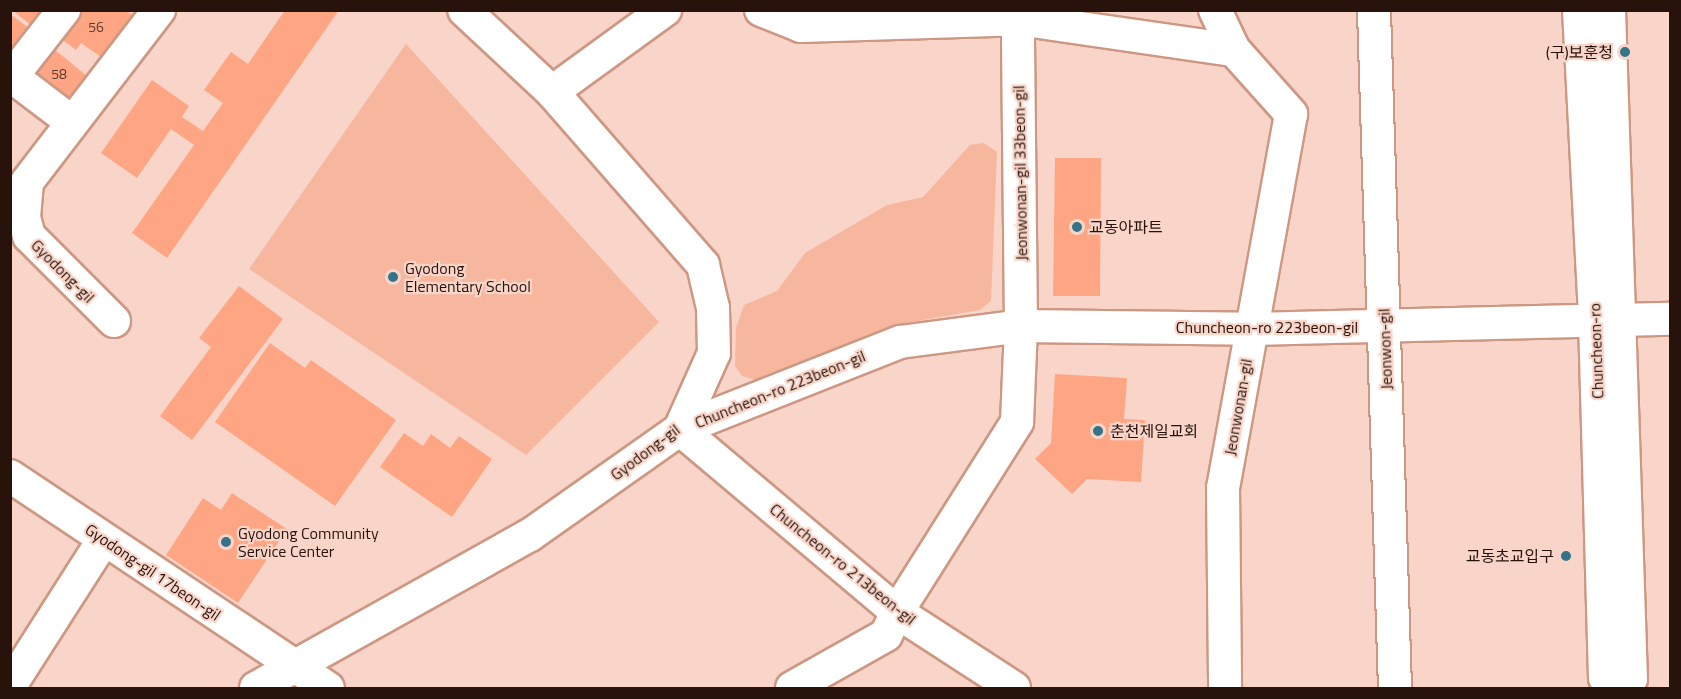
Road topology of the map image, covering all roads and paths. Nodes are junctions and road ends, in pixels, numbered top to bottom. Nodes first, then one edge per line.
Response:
1 (64, 10) edge
2 (159, 10) edge
3 (464, 10) edge
4 (665, 10) edge
5 (761, 10) edge
6 (1215, 10) edge
7 (1374, 10) edge
8 (1579, 10) edge
9 (1609, 10) edge
10 (1023, 15) edge
11 (1234, 50) junction
12 (11, 77) edge
13 (552, 92) junction
14 (72, 122) junction
15 (1671, 319) edge
16 (1608, 320) junction
17 (114, 321) dead end
18 (1022, 326) junction
19 (1384, 327) junction
20 (1252, 329) junction
21 (680, 429) junction
22 (10, 476) edge
23 (104, 539) junction
24 (897, 612) junction
25 (295, 668) junction
26 (10, 686) edge
27 (256, 688) edge
28 (328, 688) edge
29 (792, 688) edge
30 (1014, 688) edge
31 (1225, 688) edge
32 (1395, 688) edge
33 (1613, 688) edge
34 (1625, 688) edge

1 - 12 street
2 - 14 street, Gyodong-gil
3 - 13 street, Gyodong-gil
4 - 13 street
5 - 10 street
6 - 11 street, Jeonwonan-gil
7 - 19 street, Jeonwon-gil
8 - 16 street, Chuncheon-ro
9 - 16 street, Chuncheon-ro
10 - 11 street
10 - 18 street, Jeonwonan-gil 33beon-gil
11 - 20 street, Jeonwonan-gil
12 - 14 street
13 - 21 street, Gyodong-gil
14 - 17 street, Gyodong-gil
15 - 16 street, Chuncheon-ro 223beon-gil
16 - 19 street, Chuncheon-ro 223beon-gil
16 - 33 street, Chuncheon-ro
16 - 34 street, Chuncheon-ro
18 - 20 street, Chuncheon-ro 223beon-gil
18 - 21 street, Chuncheon-ro 223beon-gil
18 - 24 street
19 - 20 street, Chuncheon-ro 223beon-gil
19 - 32 street, Jeonwon-gil
20 - 31 street, Jeonwonan-gil
21 - 24 street, Chuncheon-ro 213beon-gil
21 - 25 street, Gyodong-gil
22 - 23 street, Gyodong-gil 17beon-gil
23 - 25 street, Gyodong-gil 17beon-gil
23 - 26 street
24 - 29 street
24 - 30 street, Chuncheon-ro 213beon-gil
25 - 27 street, Gyodong-gil
25 - 28 street, Gyodong-gil 17beon-gil

